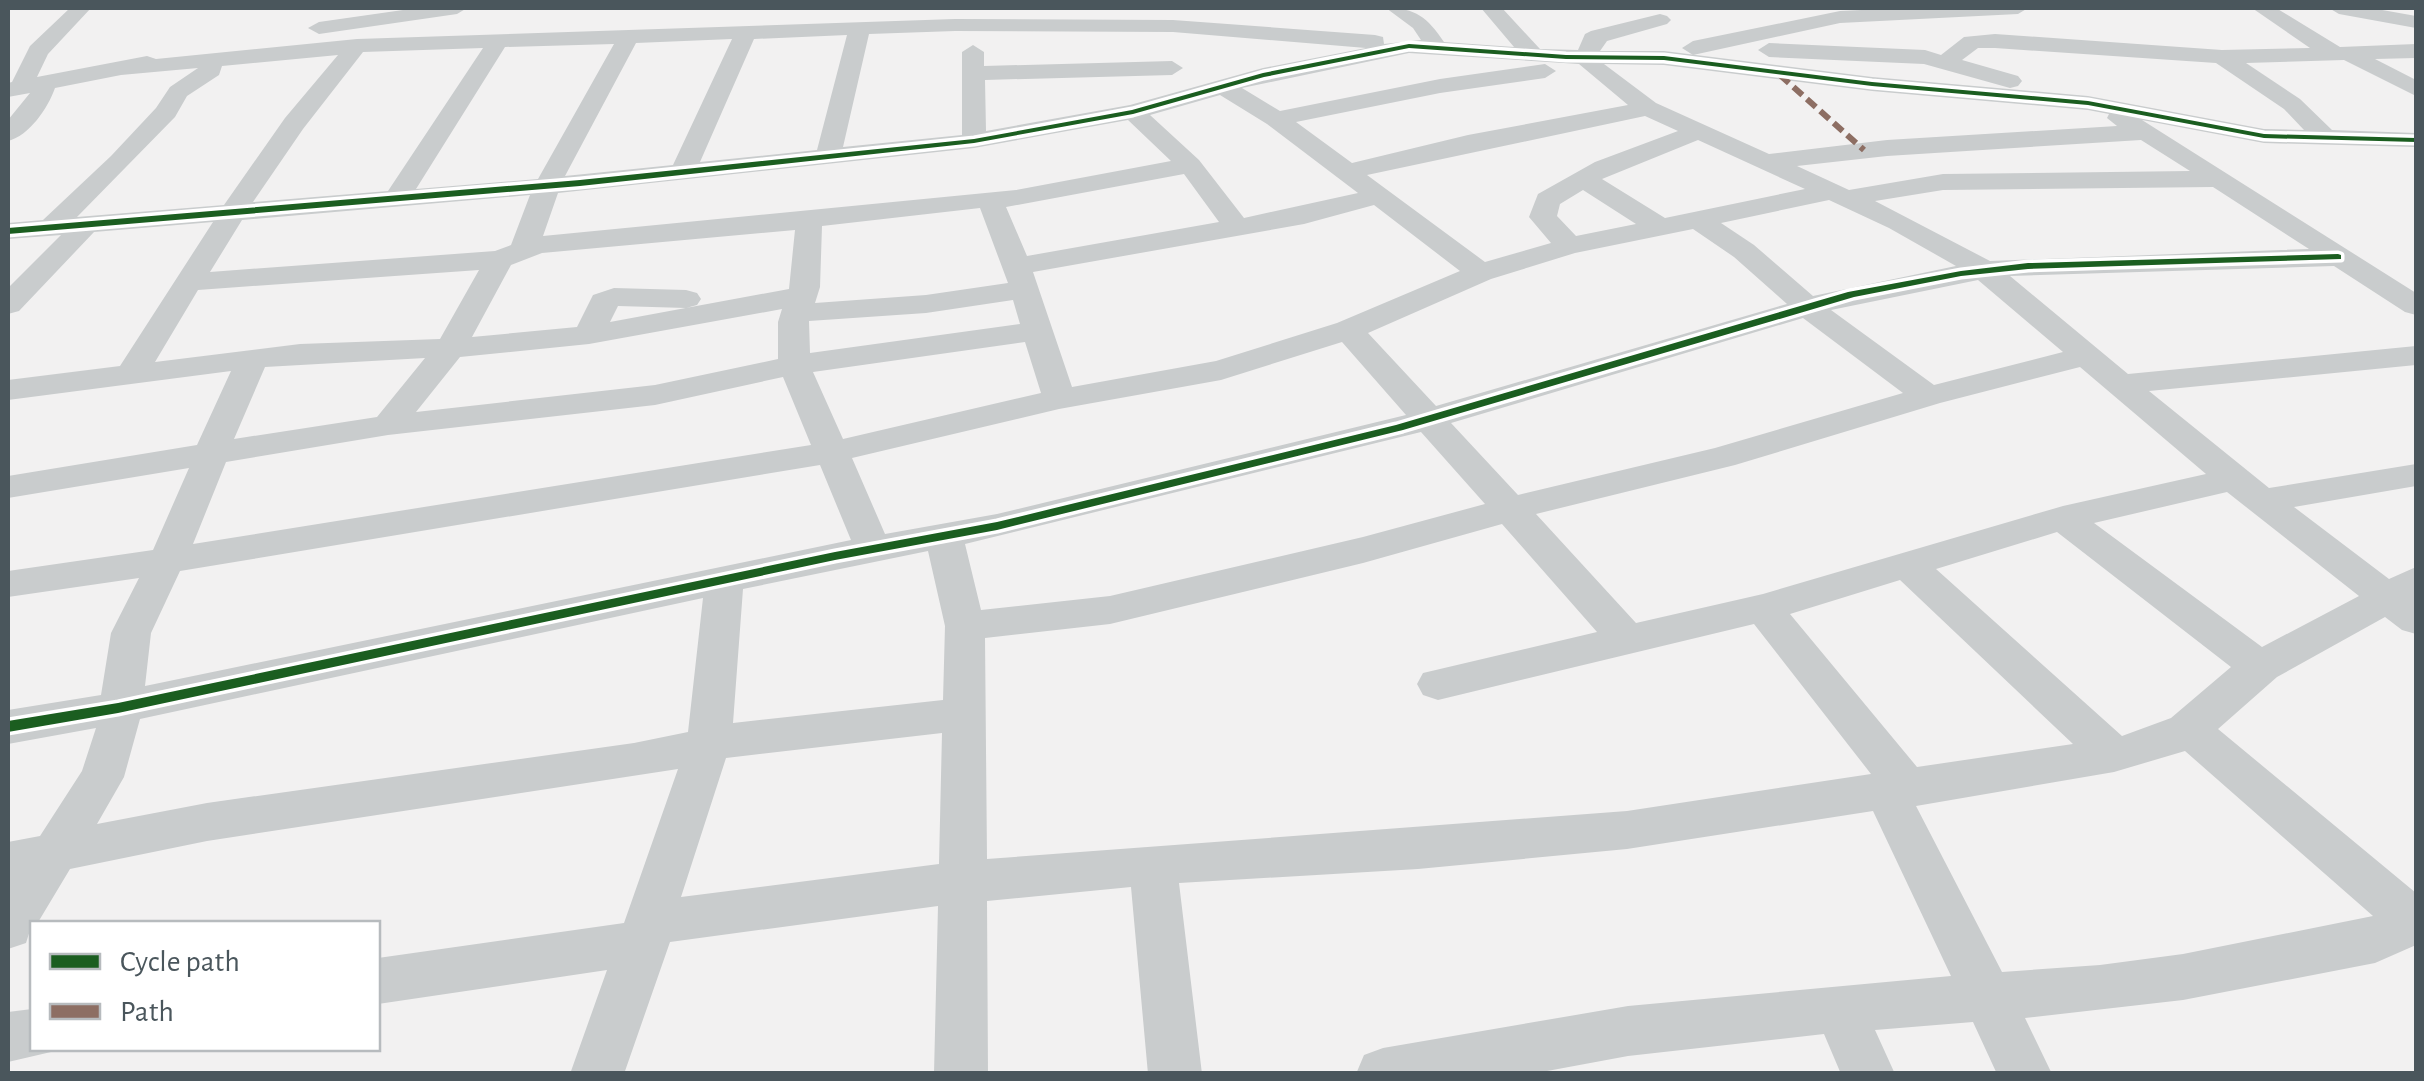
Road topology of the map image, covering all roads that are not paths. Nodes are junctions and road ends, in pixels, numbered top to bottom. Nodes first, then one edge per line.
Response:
1 (81, 8) edge
2 (457, 8) edge
3 (726, 8) edge
4 (1304, 8) edge
5 (1396, 8) edge
6 (1491, 8) edge
7 (1640, 8) edge
8 (2018, 8) edge
9 (2262, 8) edge
10 (2340, 8) edge
11 (1994, 10) edge
12 (404, 11) edge
13 (1834, 12) edge
14 (1952, 13) junction
15 (1175, 17) edge
16 (832, 19) edge
17 (964, 19) edge
18 (1660, 20) junction
19 (2416, 22) edge
20 (860, 28) junction
21 (745, 34) junction
22 (1304, 34) junction
23 (713, 35) junction
24 (627, 39) junction
25 (497, 43) junction
26 (2015, 43) junction
27 (357, 46) junction
28 (1409, 46) junction
29 (1436, 47) junction
30 (1751, 51) junction
31 (2416, 51) edge
32 (1872, 52) junction
33 (1532, 54) junction
34 (2344, 55) junction
35 (1697, 56) junction
36 (1576, 57) junction
37 (2222, 57) junction
38 (1948, 61) junction
39 (206, 62) junction
40 (1172, 68) junction
41 (124, 69) junction
42 (1776, 72) junction
43 (975, 73) junction
44 (24, 87) edge
45 (1901, 87) junction
46 (1225, 88) junction
47 (2416, 89) edge
48 (1196, 96) junction
49 (2088, 103) junction
50 (1648, 108) junction
51 (1133, 112) junction
52 (1276, 119) junction
53 (2157, 124) junction
54 (1697, 132) junction
55 (8, 134) edge
56 (2325, 137) junction
57 (2416, 140) edge
58 (974, 141) junction
59 (1952, 143) junction
60 (828, 158) junction
61 (1763, 162) junction
62 (1190, 165) junction
63 (1348, 172) junction
64 (682, 173) junction
65 (1582, 178) junction
66 (2216, 179) junction
67 (1997, 180) junction
68 (547, 186) junction
69 (1838, 195) junction
70 (1377, 196) junction
71 (396, 199) junction
72 (990, 200) junction
73 (233, 212) junction
74 (1697, 219) junction
75 (809, 220) junction
76 (84, 226) junction
77 (1659, 226) junction
78 (1237, 227) junction
79 (48, 229) junction
80 (8, 232) edge
81 (1569, 246) junction
82 (512, 253) junction
83 (2338, 256) junction
84 (1982, 269) junction
85 (1481, 273) junction
86 (1021, 278) junction
87 (190, 282) junction
88 (790, 303) junction
89 (8, 306) edge
90 (2416, 306) edge
91 (1808, 308) junction
92 (1038, 330) junction
93 (1348, 330) junction
94 (450, 348) junction
95 (2088, 355) junction
96 (2416, 355) edge
97 (253, 358) junction
98 (794, 365) junction
99 (131, 374) junction
100 (2120, 384) junction
101 (8, 390) edge
102 (1928, 396) junction
103 (1059, 400) junction
104 (1430, 419) junction
105 (388, 425) junction
106 (830, 453) junction
107 (212, 455) junction
108 (2416, 476) edge
109 (8, 486) edge
110 (2248, 490) junction
111 (1508, 510) junction
112 (2063, 518) junction
113 (944, 538) junction
114 (874, 549) junction
115 (170, 557) junction
116 (1907, 565) junction
117 (724, 580) junction
118 (8, 584) edge
119 (2407, 600) edge
120 (1763, 608) junction
121 (965, 626) junction
122 (1628, 640) junction
123 (2260, 667) junction
124 (1438, 684) dead end
125 (118, 708) junction
126 (965, 714) junction
127 (8, 727) edge
128 (2188, 729) junction
129 (709, 744) junction
130 (2114, 755) junction
131 (1898, 791) junction
132 (54, 851) junction
133 (8, 862) edge
134 (1154, 865) junction
135 (964, 882) junction
136 (2415, 920) edge
137 (8, 928) edge
138 (648, 932) junction
139 (380, 982) edge
140 (1987, 998) junction
141 (1839, 1008) junction
142 (597, 1074) edge
143 (962, 1074) edge
144 (1176, 1074) edge
145 (1384, 1074) edge
146 (1868, 1074) edge
147 (2025, 1074) edge

1 - 44 street
2 - 12 street
3 - 23 street
4 - 22 street
5 - 29 street
6 - 33 street
7 - 18 street
8 - 11 street
9 - 34 street
10 - 19 street
11 - 14 street
11 - 26 street
12 - 41 street
13 - 14 street
13 - 35 street
14 - 26 street
15 - 17 street
15 - 22 street
15 - 40 street
16 - 20 street
16 - 21 street
17 - 20 street
17 - 43 street
18 - 35 street
18 - 36 street
20 - 60 street
21 - 23 street
21 - 64 street
22 - 28 street
23 - 24 street
24 - 25 street
24 - 68 street
25 - 27 street
25 - 71 street
26 - 37 street
26 - 38 street
26 - 53 street
27 - 39 street
27 - 73 street
28 - 29 street
28 - 46 street
29 - 33 street
30 - 32 street
30 - 35 street
30 - 42 street
31 - 34 street
32 - 38 street
32 - 45 street
33 - 36 street
34 - 37 street
34 - 47 street
35 - 36 street
35 - 42 street
36 - 50 street
36 - 52 street
37 - 56 street
38 - 49 street
39 - 41 street
39 - 79 street
40 - 43 street
40 - 48 street
41 - 44 street
42 - 45 street
43 - 58 street
44 - 55 street
45 - 49 street
46 - 48 street
46 - 52 street
48 - 51 street
49 - 53 street
50 - 54 street
50 - 63 street
51 - 58 street
51 - 62 street
52 - 63 street
53 - 56 street
53 - 59 street
53 - 66 street
54 - 61 street
54 - 65 street
56 - 57 street
58 - 60 street
59 - 61 street
59 - 67 street
60 - 64 street
61 - 69 street
62 - 72 street
62 - 78 street
63 - 70 street
64 - 68 street
65 - 77 street
65 - 81 street
66 - 67 street
66 - 83 street
67 - 69 street
68 - 71 street
68 - 82 street
69 - 74 street
69 - 84 street
70 - 78 street
70 - 85 street
71 - 73 street
72 - 75 street
72 - 86 street
73 - 76 street
73 - 87 street
74 - 77 street
74 - 91 street
75 - 82 street
75 - 88 street
76 - 79 street
76 - 89 street
77 - 81 street
78 - 86 street
79 - 80 street
81 - 85 street
82 - 87 street
82 - 94 street
83 - 84 street
83 - 90 street
84 - 91 street
84 - 95 street
85 - 93 street
86 - 88 street
86 - 92 street
87 - 99 street
88 - 94 street
88 - 98 street
91 - 102 street
91 - 104 street
92 - 98 street
92 - 103 street
93 - 103 street
93 - 104 street
94 - 97 street
94 - 105 street
95 - 100 street
95 - 102 street
96 - 100 street
97 - 99 street
97 - 107 street
98 - 105 street
98 - 106 street
99 - 101 street
100 - 110 street
102 - 111 street
103 - 106 street
104 - 111 street
104 - 113 street
105 - 107 street
106 - 114 street
106 - 115 street
107 - 109 street
107 - 115 street
108 - 110 street
110 - 112 street
110 - 119 street
111 - 121 street
111 - 122 street
112 - 116 street
112 - 123 street
113 - 114 street
113 - 121 street
114 - 117 street
115 - 118 street
115 - 125 street
116 - 120 street
116 - 130 street
117 - 125 street
117 - 129 street
119 - 123 street
120 - 122 street
120 - 131 street
121 - 126 street
122 - 124 street
123 - 128 street
125 - 127 street
125 - 132 street
126 - 129 street
126 - 135 street
128 - 130 street
128 - 136 street
129 - 132 street
129 - 138 street
130 - 131 street
131 - 134 street
131 - 140 street
132 - 133 street
132 - 137 street
134 - 135 street
134 - 144 street
135 - 138 street
135 - 143 street
136 - 140 street
138 - 139 street
138 - 142 street
140 - 141 street
140 - 147 street
141 - 145 street
141 - 146 street

